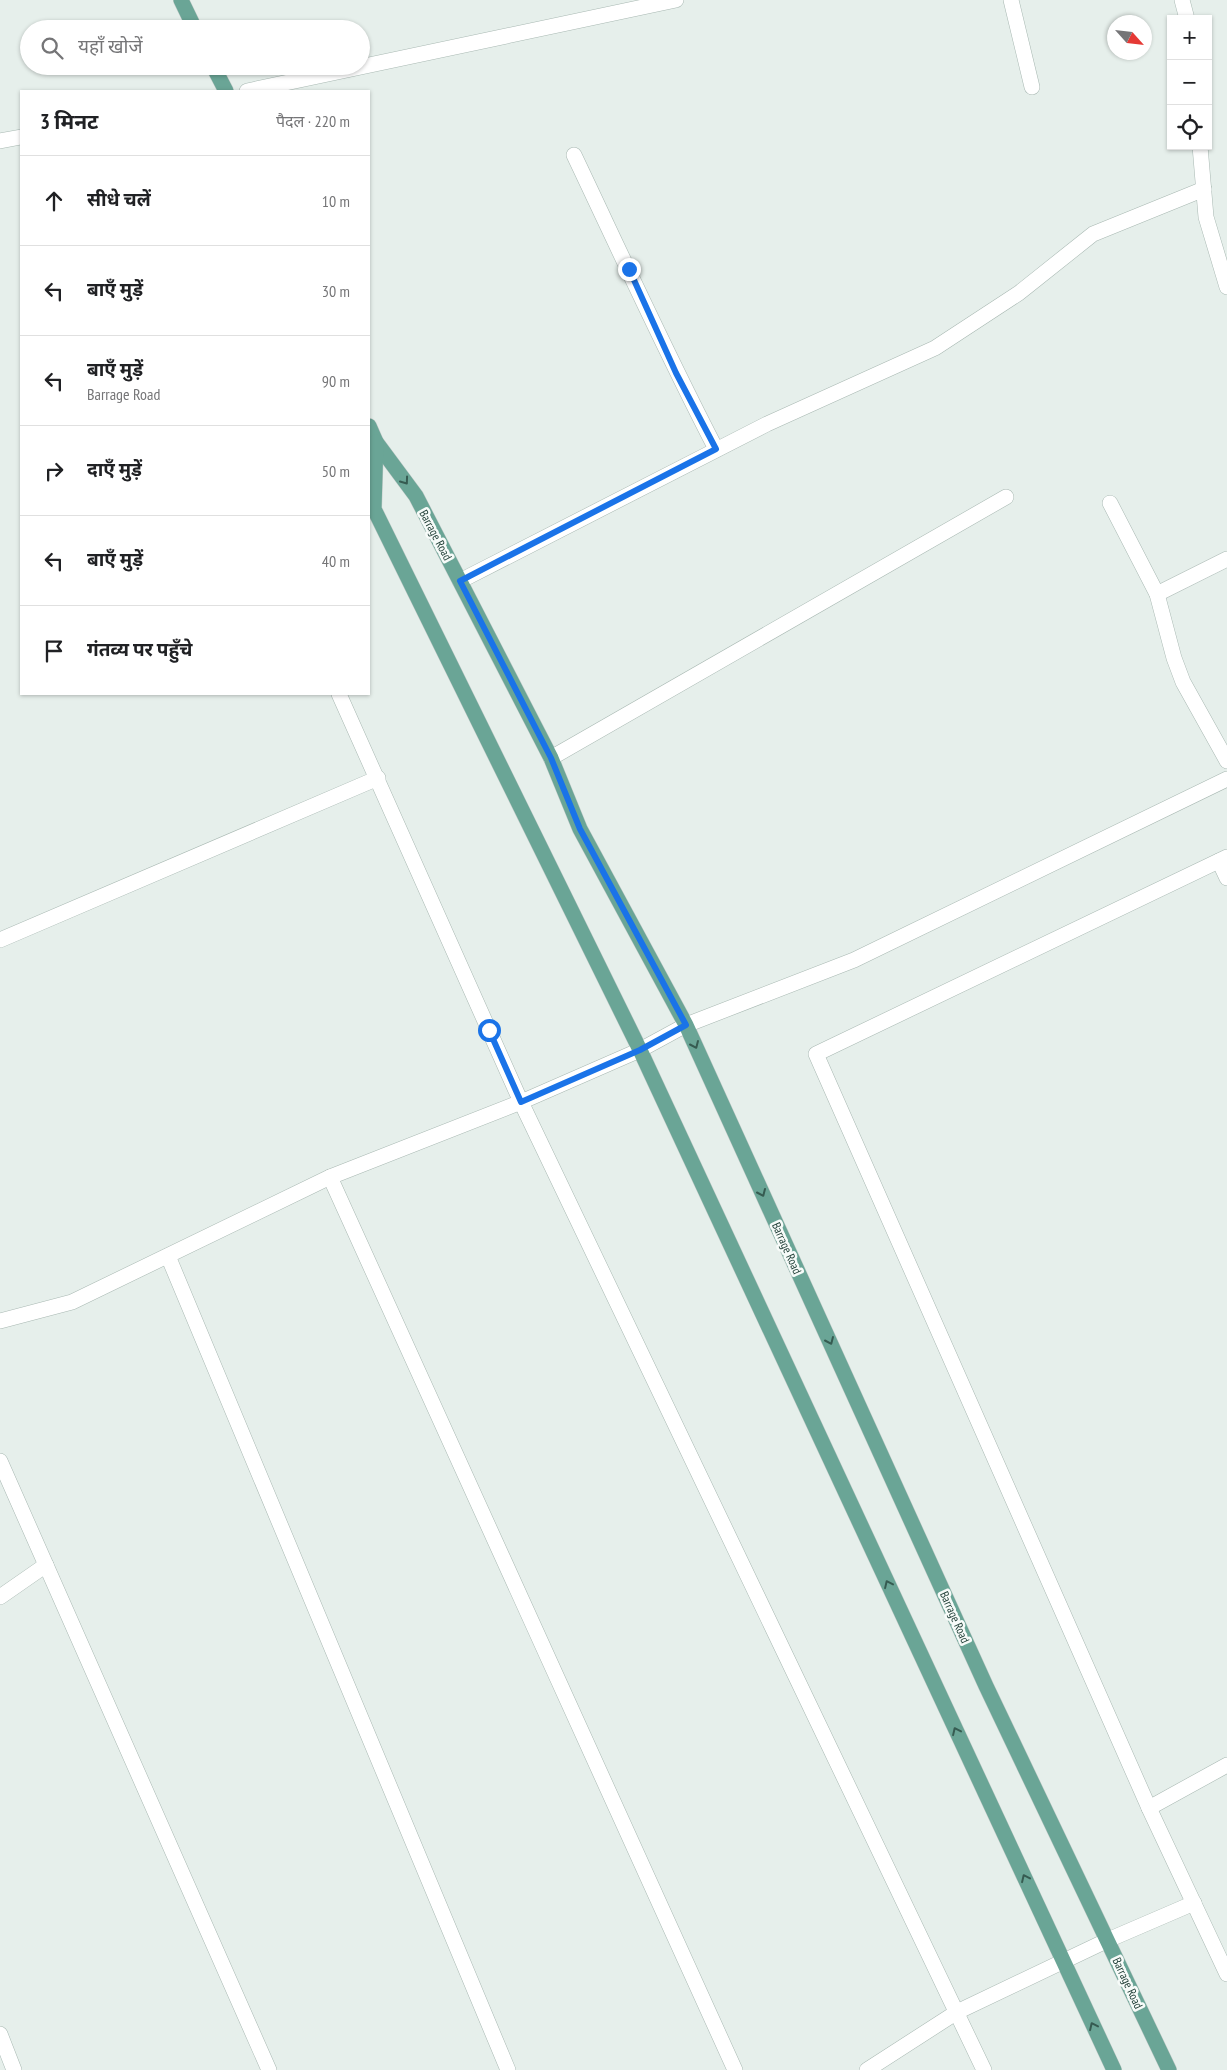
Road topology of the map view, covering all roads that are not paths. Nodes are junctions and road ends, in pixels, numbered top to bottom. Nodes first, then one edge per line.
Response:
1 (181, 0) edge
2 (676, 0) edge
3 (1011, 0) edge
4 (1182, 0) edge
5 (1186, 15) edge
6 (191, 20) edge
7 (370, 65) edge
8 (218, 75) edge
9 (322, 75) edge
10 (1032, 87) dead end
11 (225, 90) edge
12 (252, 90) edge
13 (20, 137) edge
14 (0, 141) edge
15 (1200, 150) edge
16 (574, 156) dead end
17 (1204, 189) junction
18 (1227, 287) edge
19 (370, 428) edge
20 (376, 442) junction
21 (716, 449) junction
22 (1006, 498) dead end
23 (1110, 503) dead end
24 (1227, 559) edge
25 (460, 581) junction
26 (1157, 594) junction
27 (339, 695) edge
28 (551, 758) junction
29 (1227, 761) edge
30 (378, 778) junction
31 (1227, 779) edge
32 (1223, 859) edge
33 (1227, 878) edge
34 (0, 940) edge
35 (686, 1025) junction
36 (640, 1050) junction
37 (521, 1102) junction
38 (330, 1177) junction
39 (168, 1256) junction
40 (0, 1321) edge
41 (0, 1461) edge
42 (46, 1565) junction
43 (0, 1598) edge
44 (1227, 1765) edge
45 (1149, 1808) junction
46 (1194, 1903) junction
47 (1108, 1940) junction
48 (1064, 1962) junction
49 (1227, 1974) edge
50 (957, 2012) junction
51 (0, 2034) edge
52 (14, 2070) edge
53 (270, 2070) edge
54 (508, 2070) edge
55 (735, 2070) edge
56 (867, 2070) edge
57 (984, 2070) edge
58 (1114, 2070) edge
59 (1169, 2070) edge

1 - 6 main road
2 - 7 street
3 - 10 street
4 - 5 street
8 - 11 main road
9 - 12 street
13 - 14 street
15 - 17 street
16 - 21 street
17 - 18 street
17 - 21 street
19 - 20 main road, Barrage Road
20 -> 25 main road, Barrage Road
20 - 36 main road, Barrage Road
21 - 25 street
22 - 28 street
23 - 26 street
24 - 26 street
25 - 28 main road, Barrage Road
26 - 29 street
27 - 30 street
28 - 35 main road, Barrage Road
30 - 34 street
30 - 37 street
31 - 35 street
32 - 33 street
32 - 45 street
35 - 36 street
35 -> 47 main road, Barrage Road
36 - 37 street
48 -> 36 main road, Barrage Road
37 - 38 street
37 - 50 street
38 - 39 street
38 - 55 street
39 - 40 street
39 - 54 street
41 - 42 street
42 - 43 street
42 - 53 street
44 - 45 street
45 - 46 street
46 - 47 street
46 - 49 street
47 - 48 street
47 - 59 main road, Barrage Road
48 - 50 street
58 -> 48 main road, Barrage Road
50 - 56 street
50 - 57 street
51 - 52 street

